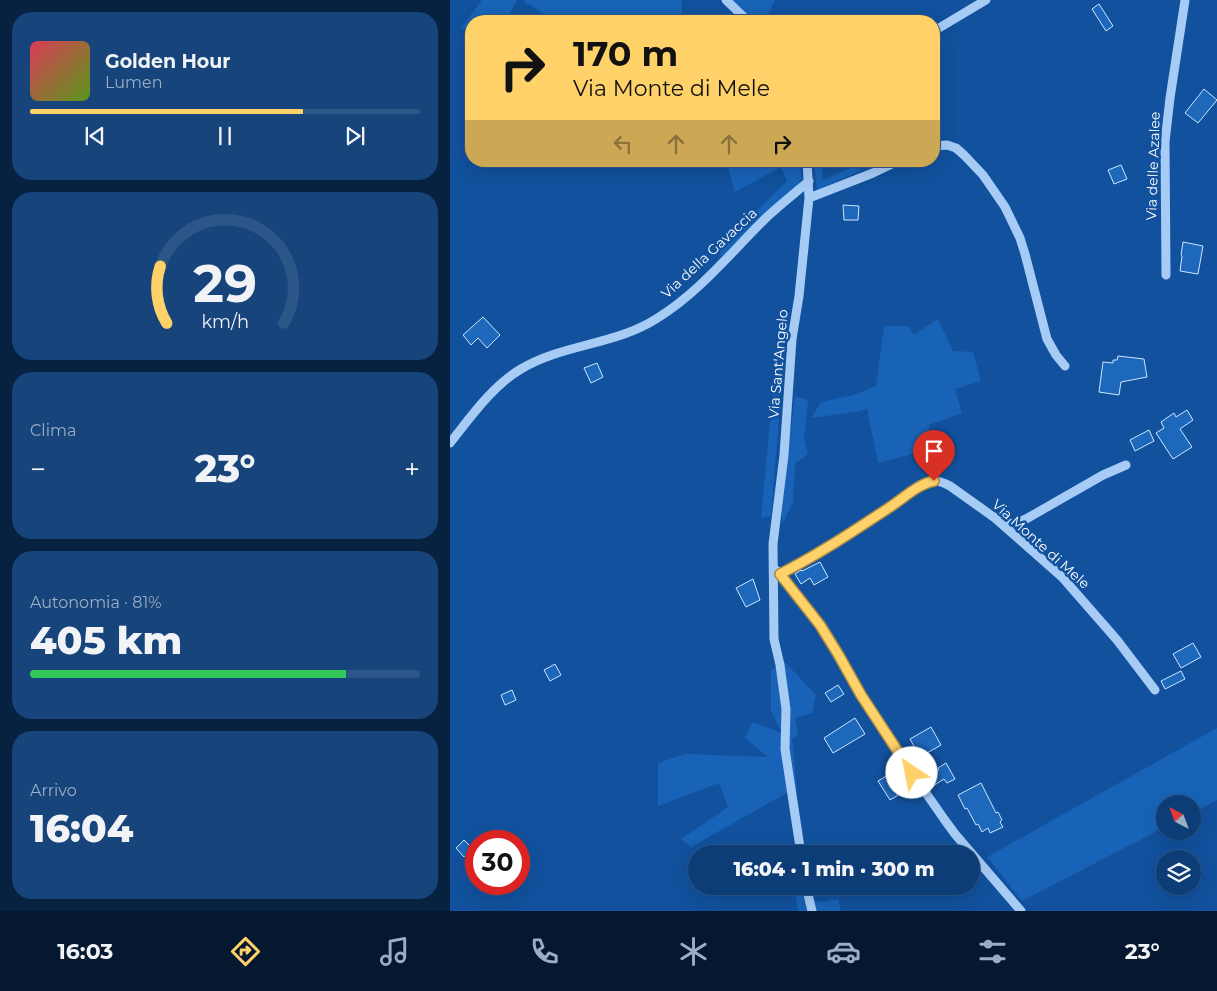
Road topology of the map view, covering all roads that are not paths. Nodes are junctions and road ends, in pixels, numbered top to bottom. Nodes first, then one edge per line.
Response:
1 (726, 0) edge
2 (986, 0) edge
3 (1186, 0) edge
4 (742, 15) edge
5 (940, 27) edge
6 (940, 146) edge
7 (808, 167) edge
8 (886, 167) edge
9 (809, 182) junction
10 (809, 198) junction
11 (1166, 275) dead end
12 (1065, 366) dead end
13 (450, 443) edge
14 (1126, 465) dead end
15 (1002, 524) junction
16 (777, 571) junction
17 (1155, 690) dead end
18 (800, 845) edge
19 (808, 895) edge
20 (812, 911) edge
21 (1021, 911) edge

1 - 4 street
2 - 5 street
3 - 11 street, Via delle Azalee
6 - 12 street
7 - 9 street, Via Sant'Angelo
8 - 10 street
9 - 10 street, Via Sant'Angelo
9 - 13 street, Via della Gavaccia
10 - 16 street, Via Sant'Angelo
14 - 15 street
15 - 16 street, Via Monte di Mele
15 - 17 street, Via Monte di Mele
16 - 18 street, Via Sant'Angelo
16 - 21 street
19 - 20 street

